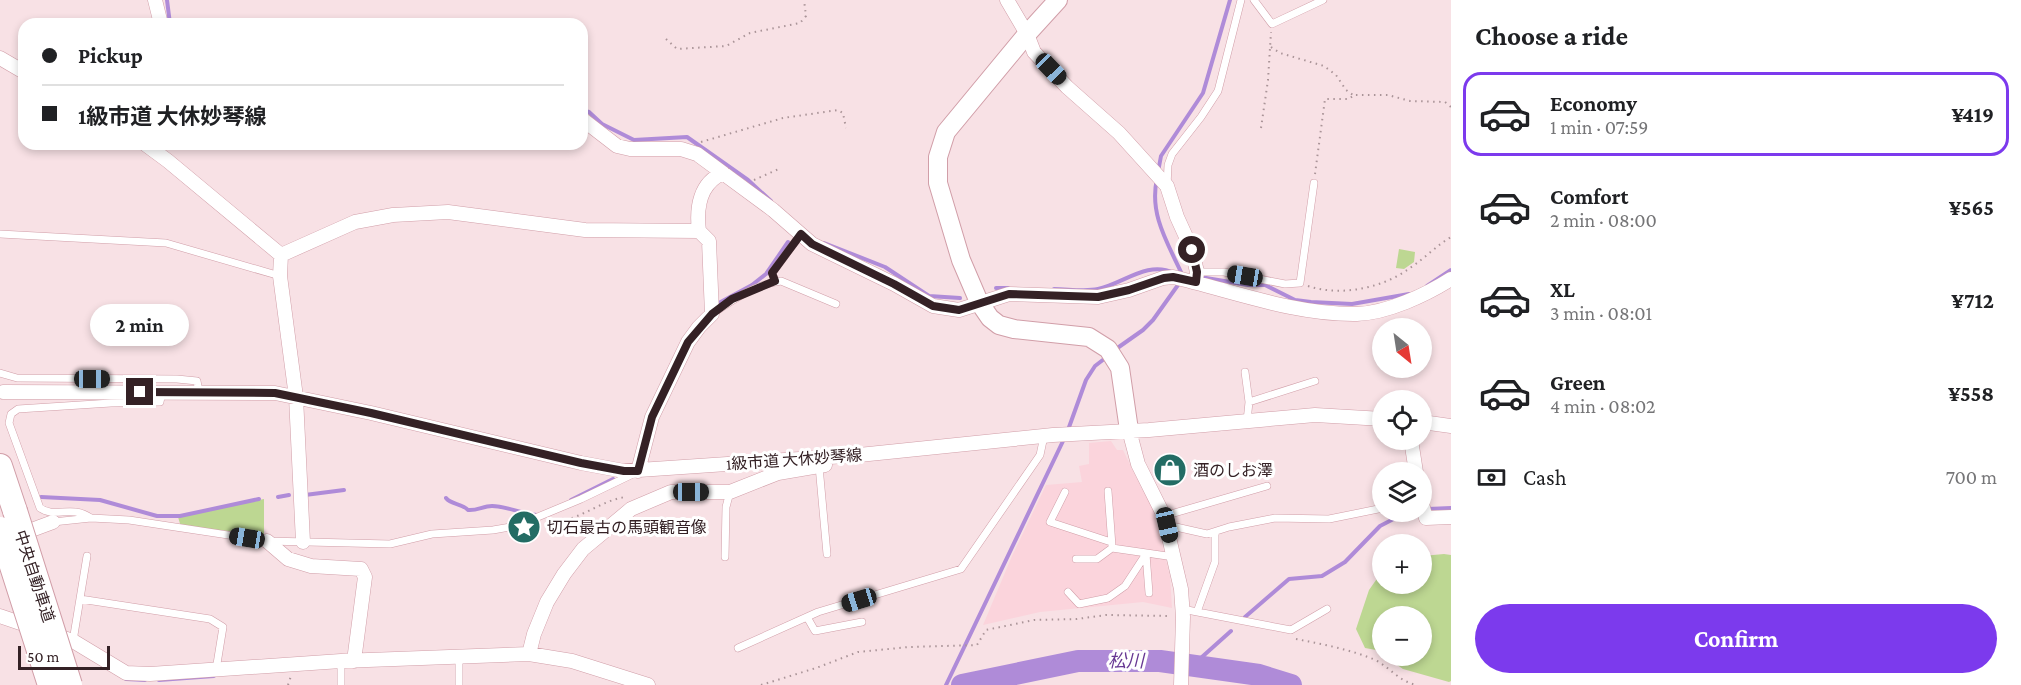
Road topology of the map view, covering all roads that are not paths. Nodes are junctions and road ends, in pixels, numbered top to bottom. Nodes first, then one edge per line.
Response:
1 (155, 0) edge
2 (1007, 0) edge
3 (1058, 0) edge
4 (1240, 0) edge
5 (1254, 0) edge
6 (1323, 0) edge
7 (159, 18) edge
8 (1027, 34) junction
9 (0, 58) edge
10 (18, 68) edge
11 (588, 124) edge
12 (153, 150) edge
13 (723, 173) junction
14 (1164, 183) junction
15 (1314, 183) road end
16 (699, 231) junction
17 (0, 234) edge
18 (801, 234) junction
19 (281, 255) junction
20 (280, 276) junction
21 (1187, 277) junction
22 (1451, 279) edge
23 (775, 281) junction
24 (979, 302) junction
25 (836, 304) dead end
26 (712, 314) junction
27 (1245, 372) dead end
28 (0, 373) edge
29 (1316, 381) dead end
30 (3, 392) dead end
31 (162, 392) junction
32 (199, 392) junction
33 (296, 397) junction
34 (1249, 402) junction
35 (1372, 418) edge
36 (1247, 421) junction
37 (1432, 423) edge
38 (1451, 426) edge
39 (1129, 430) junction
40 (1049, 436) junction
41 (858, 455) junction
42 (0, 466) edge
43 (819, 466) junction
44 (638, 471) junction
45 (1266, 486) dead end
46 (1108, 491) dead end
47 (730, 492) junction
48 (1065, 492) dead end
49 (1372, 510) edge
50 (1451, 517) edge
51 (91, 518) junction
52 (1432, 518) edge
53 (8, 520) edge
54 (1165, 520) junction
55 (53, 522) joint
56 (1215, 533) junction
57 (0, 541) edge
58 (267, 541) junction
59 (303, 542) junction
60 (1112, 545) junction
61 (827, 554) dead end
62 (1146, 554) junction
63 (87, 556) dead end
64 (725, 557) dead end
65 (1174, 557) junction
66 (1076, 559) dead end
67 (1068, 592) dead end
68 (1149, 593) dead end
69 (80, 599) junction
70 (1327, 609) dead end
71 (1197, 612) junction
72 (0, 616) edge
73 (1182, 616) junction
74 (807, 617) junction
75 (862, 622) dead end
76 (73, 641) junction
77 (738, 648) dead end
78 (529, 654) junction
79 (459, 657) junction
80 (348, 661) junction
81 (216, 670) junction
82 (50, 685) edge
83 (70, 685) edge
84 (341, 685) edge
85 (459, 685) edge
86 (648, 685) edge
87 (1181, 685) edge

1 - 7 street
2 - 8 street
3 - 8 street
4 - 14 lane
5 - 6 lane
8 - 14 street
8 - 24 street
9 - 10 street
11 - 13 street
12 - 19 street
13 - 16 street
13 - 18 street
14 - 21 street
15 - 21 lane
16 - 19 street
16 - 26 street
17 - 20 lane
18 - 23 lane
18 - 24 street
19 - 20 street
20 - 33 street
21 - 22 street
21 - 24 street
23 - 25 lane
23 - 26 lane
24 - 39 street
26 - 44 street
27 - 34 lane
28 - 32 lane
29 - 34 lane
30 - 31 street, 1級市道 大休妙琴線
31 - 32 street, 1級市道 大休妙琴線
31 - 51 lane
32 - 33 street, 1級市道 大休妙琴線
33 - 44 street, 1級市道 大休妙琴線
33 - 59 street
34 - 36 lane
35 - 36 street
36 - 39 street
37 - 38 street
39 - 40 street, 1級市道 大休妙琴線
39 - 54 street
40 - 41 street, 1級市道 大休妙琴線
40 - 74 lane
41 - 43 street
41 - 44 street, 1級市道 大休妙琴線
42 - 53 highway, 中央自動車道
43 - 47 street
43 - 61 lane
44 - 59 lane
45 - 54 lane
46 - 60 lane
47 - 64 lane
47 - 78 street
48 - 60 lane
49 - 56 lane
50 - 52 street
51 - 55 lane
51 - 58 lane
53 - 82 highway, 中央自動車道, bridge
53 - 83 highway, 中央自動車道, bridge
54 - 56 lane
54 - 65 street
55 - 57 street
56 - 71 lane
58 - 59 lane
58 - 80 street
60 - 62 lane
60 - 66 lane
62 - 65 lane
62 - 67 lane
62 - 68 lane
63 - 69 lane
65 - 73 street
69 - 76 lane
69 - 81 lane
70 - 71 lane
71 - 73 lane
72 - 76 street
73 - 87 street
74 - 75 lane
74 - 77 lane
76 - 81 street
78 - 79 street
78 - 86 street
79 - 80 street
79 - 85 lane
80 - 81 street
80 - 84 lane

